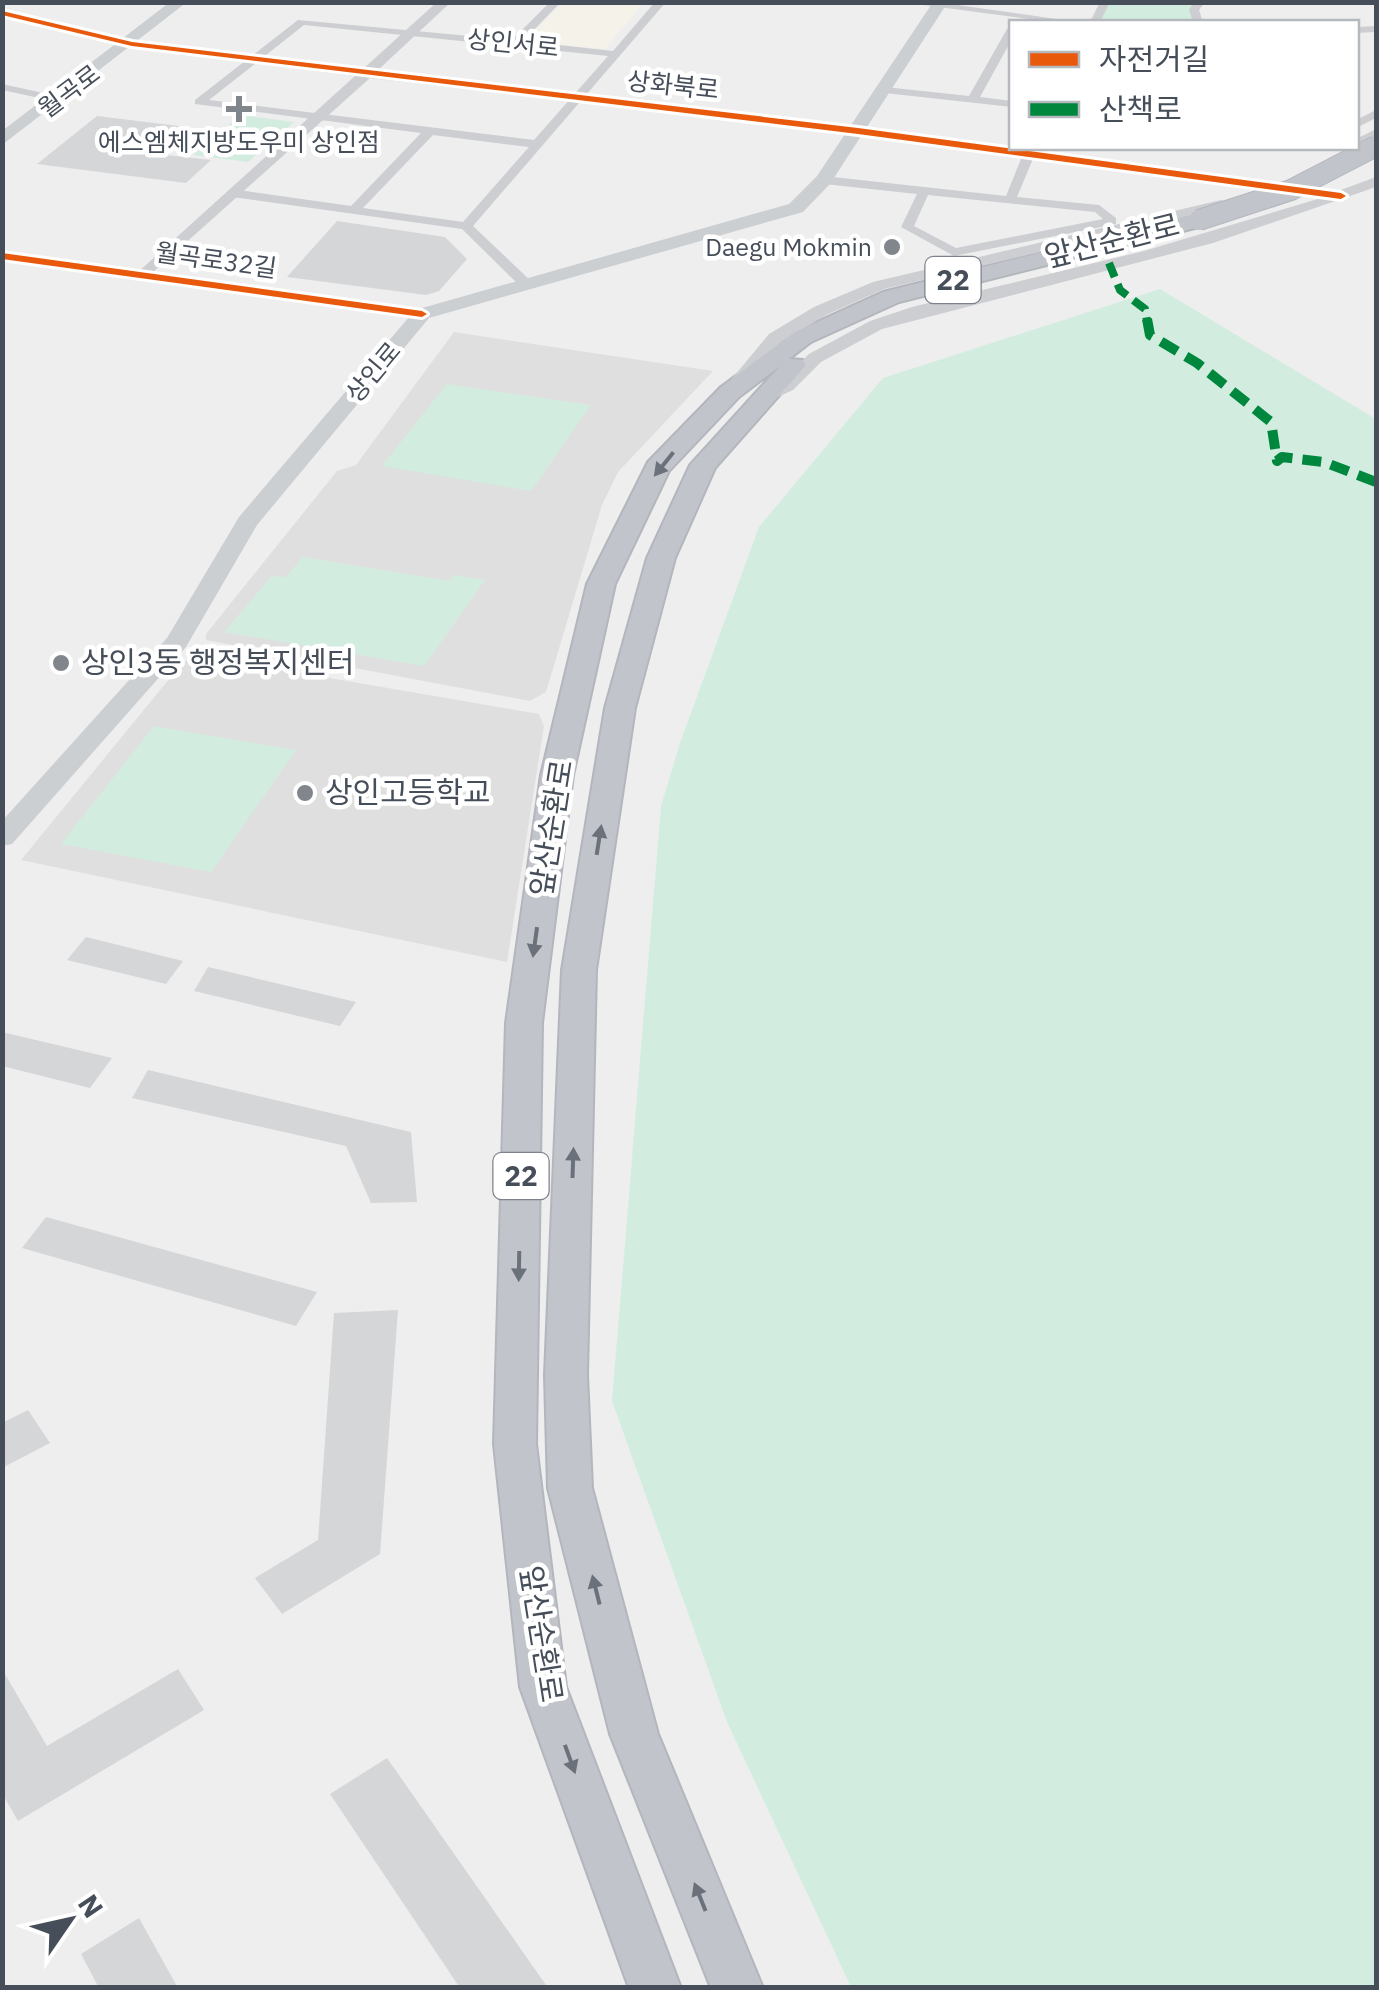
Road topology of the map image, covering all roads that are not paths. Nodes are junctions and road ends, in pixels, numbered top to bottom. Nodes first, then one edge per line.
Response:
1 (180, 2) edge
2 (445, 2) edge
3 (556, 2) edge
4 (661, 2) edge
5 (906, 2) edge
6 (940, 4) edge
7 (2, 14) edge
8 (1009, 21) edge
9 (411, 33) junction
10 (1009, 33) edge
11 (132, 44) junction
12 (515, 44) junction
13 (615, 54) junction
14 (254, 60) junction
15 (364, 75) junction
16 (2, 87) edge
17 (884, 90) junction
18 (58, 99) junction
19 (575, 99) junction
20 (973, 99) junction
21 (1009, 104) edge
22 (316, 117) junction
23 (430, 131) junction
24 (858, 131) junction
25 (2, 140) edge
26 (536, 144) junction
27 (1376, 146) edge
28 (1009, 148) edge
29 (1348, 150) edge
30 (1040, 152) edge
31 (1376, 162) edge
32 (1197, 175) junction
33 (824, 180) junction
34 (1376, 182) edge
35 (1281, 186) junction
36 (924, 191) junction
37 (232, 193) junction
38 (1340, 196) junction
39 (1010, 200) junction
40 (353, 210) junction
41 (1212, 215) junction
42 (466, 226) junction
43 (1240, 230) junction
44 (2, 256) edge
45 (144, 276) junction
46 (527, 285) junction
47 (422, 314) junction
48 (744, 397) junction
49 (2, 838) edge
50 (655, 1988) edge
51 (736, 1988) edge

1 - 11 main road, 월곡로
2 - 9 street, 상인서로
3 - 12 street
4 - 13 street, 상화북로
5 - 6 street
6 - 8 street
6 - 17 main road, 상인로
7 - 11 street, 상화북로
9 - 12 street, 상인서로
9 - 14 street
9 - 15 street, 상인서로
10 - 20 street
11 - 14 street, 상화북로
11 - 18 main road, 월곡로
12 - 13 street, 상인서로
13 - 19 street, 상화북로
14 - 15 street, 상화북로
14 - 22 street
15 - 19 street, 상화북로
15 - 22 street, 상인서로
16 - 18 street
17 - 20 street
17 - 24 main road, 상인로
18 - 25 main road, 월곡로
19 - 24 street, 상화북로
19 - 26 street, 상화북로
20 - 21 street
22 - 23 street
22 - 37 street, 상인서로
23 - 26 street
23 - 40 street
24 - 28 street, 상화북로
24 - 33 main road, 상인로
26 - 42 street, 상화북로
27 - 41 highway, 앞산순환로 / 22, bridge
29 - 35 street
30 - 32 street, 상화북로
30 - 39 street
31 - 41 highway, 앞산순환로 / 22
32 - 35 street, 상화북로
32 - 41 street
33 - 36 street
33 - 46 main road, 상인로
34 - 38 street
35 - 38 street, 상화북로
35 - 41 street
36 - 39 street
36 - 39 street
37 - 40 street
37 - 45 street, 상인서로
38 - 43 street
40 - 42 street
41 - 43 street
41 - 48 highway, 앞산순환로 / 22
41 - 48 street
42 - 46 street
43 - 48 street
44 - 45 street, 월곡로32길
45 - 47 street, 월곡로32길
46 - 47 main road, 상인로
47 - 49 main road, 상인로
48 -> 50 highway, 앞산순환로 / 22
51 -> 48 highway, 앞산순환로 / 22

